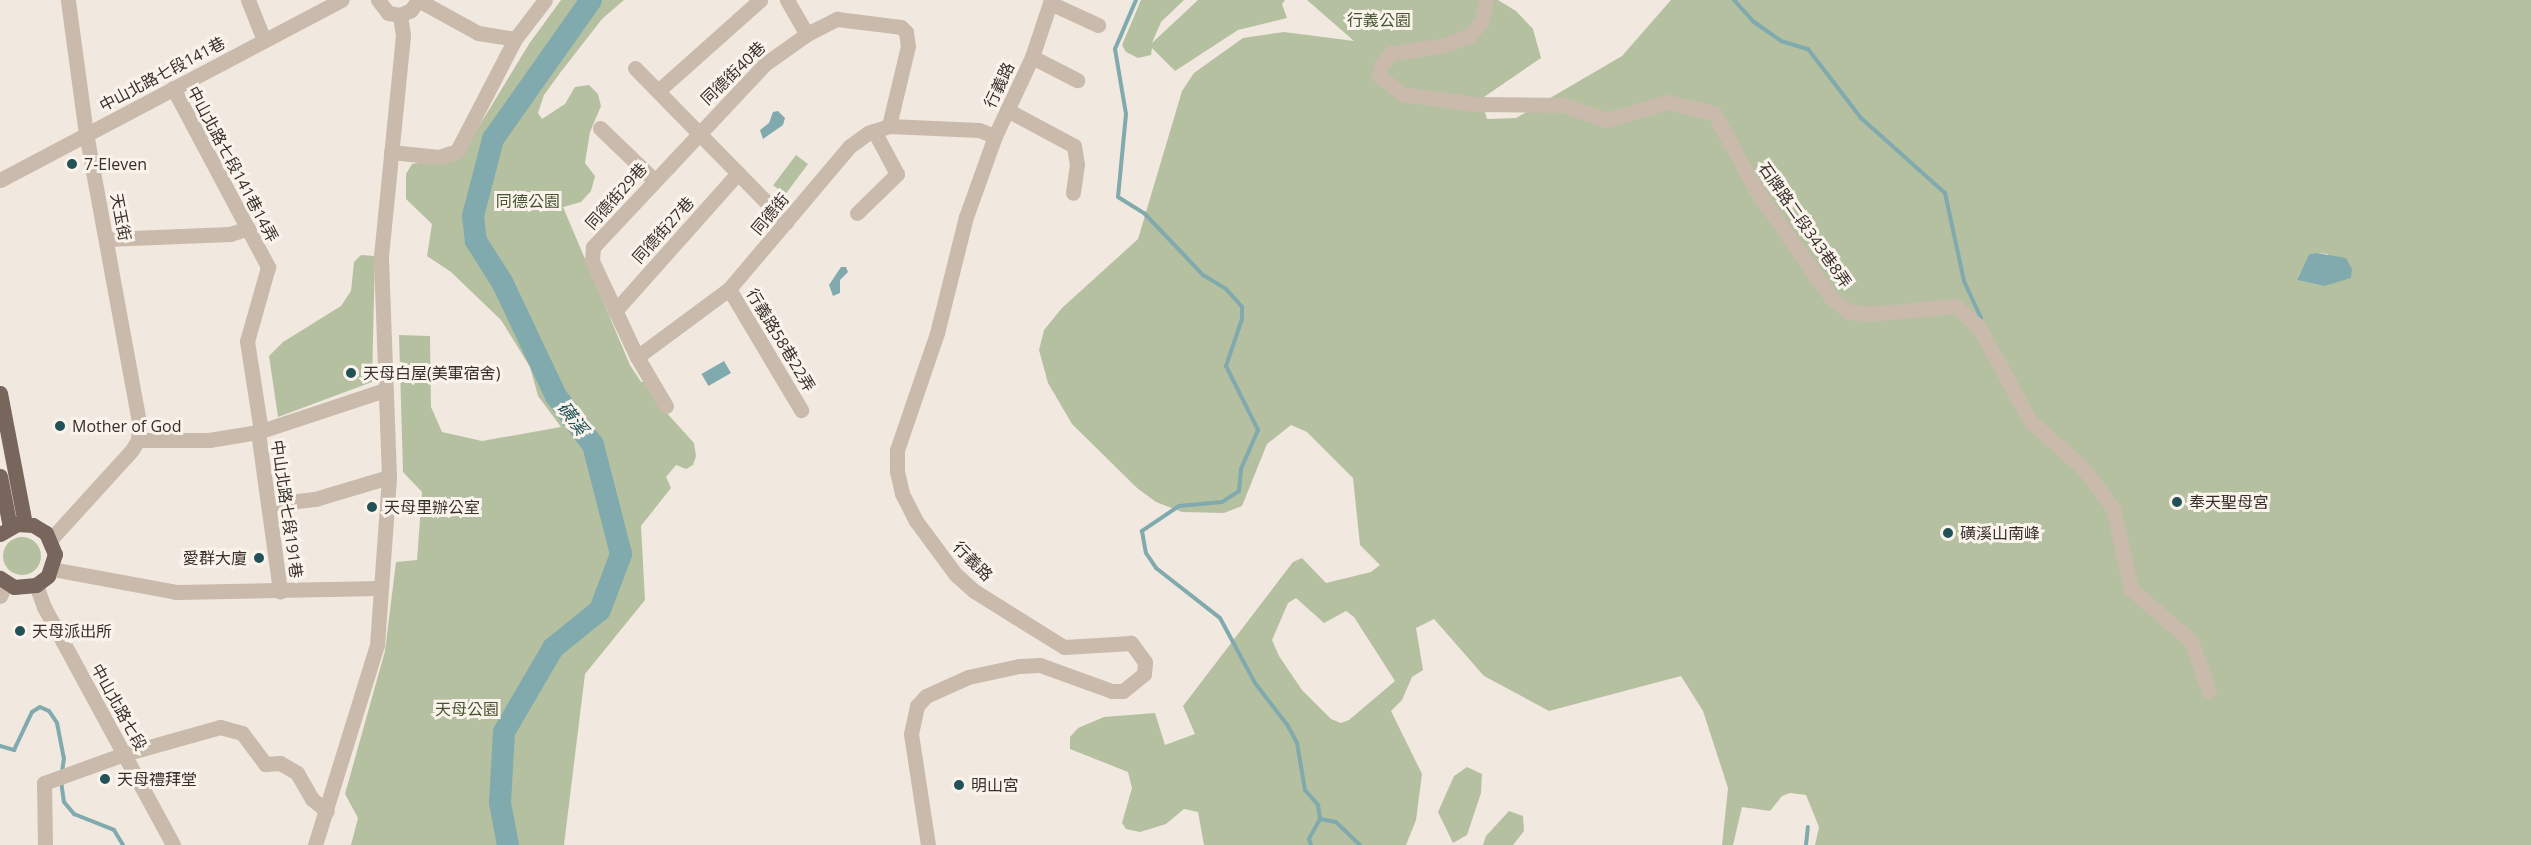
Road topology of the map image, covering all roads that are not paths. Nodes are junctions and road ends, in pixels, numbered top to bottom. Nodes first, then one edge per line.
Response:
1 (68, 0) edge
2 (248, 0) edge
3 (341, 0) edge
4 (378, 0) edge
5 (418, 0) edge
6 (544, 0) edge
7 (760, 0) edge
8 (787, 0) edge
9 (1486, 0) edge
10 (1050, 2) edge
11 (400, 15) junction
12 (1098, 25) dead end
13 (807, 34) junction
14 (515, 39) junction
15 (264, 40) junction
16 (1032, 57) junction
17 (635, 68) dead end
18 (1077, 80) dead end
19 (173, 88) junction
20 (658, 91) junction
21 (1007, 110) junction
22 (600, 128) dead end
23 (882, 128) junction
24 (698, 132) junction
25 (86, 134) junction
26 (995, 136) junction
27 (391, 152) junction
28 (738, 173) junction
29 (0, 180) edge
30 (654, 180) junction
31 (1073, 193) dead end
32 (857, 213) dead end
33 (786, 222) junction
34 (248, 228) junction
35 (107, 239) junction
36 (729, 289) junction
37 (615, 310) junction
38 (637, 357) junction
39 (385, 390) junction
40 (0, 393) edge
41 (666, 406) dead end
42 (801, 410) dead end
43 (260, 432) junction
44 (138, 440) junction
45 (0, 476) edge
46 (389, 477) junction
47 (270, 504) junction
48 (12, 528) edge
49 (51, 539) junction
50 (52, 569) junction
51 (36, 585) junction
52 (2, 586) edge
53 (378, 588) junction
54 (280, 591) junction
55 (2209, 691) dead end
56 (124, 754) junction
57 (327, 811) junction
58 (926, 844) edge
59 (45, 845) edge
60 (173, 845) edge
61 (315, 845) edge

1 - 25 street, 天玉街
2 - 15 street
3 - 15 street, 中山北路七段141巷
4 - 11 street
5 - 11 street
5 - 14 street
6 - 14 street
7 - 20 street
8 - 13 street
9 - 55 street, 石牌路二段343巷8弄
10 - 12 street
10 - 16 street, 行義路
11 - 27 street
13 - 23 street, 同德街40巷
13 - 24 street, 同德街40巷
14 - 27 street
15 - 19 street, 中山北路七段141巷
16 - 18 street
16 - 21 street, 行義路
17 - 20 street
19 - 25 street, 中山北路七段141巷
19 - 34 street, 中山北路七段141巷14弄
20 - 24 street
21 - 26 street, 行義路
21 - 31 street
22 - 30 street
23 - 26 street
23 - 32 street
23 - 33 street, 同德街
24 - 28 street
24 - 30 street, 同德街29巷
25 - 29 street, 中山北路七段141巷
25 - 35 street, 天玉街
26 - 58 street, 行義路
27 - 39 street
28 - 33 street
28 - 37 street, 同德街27巷
30 - 37 street, 同德街29巷
33 - 36 street, 同德街
34 - 35 street
34 - 43 street, 中山北路七段141巷14弄
35 - 44 street, 天玉街
36 - 38 street, 同德街
36 - 42 street, 行義路58巷22弄
37 - 38 street, 同德街29巷
38 - 41 street
39 - 43 street
39 - 46 street
40 - 48 main road
43 - 44 street
43 - 47 street, 中山北路七段191巷
44 - 49 street
45 - 48 main road
46 - 47 street
46 - 53 street
47 - 54 street, 中山北路七段191巷
48 - 49 main road
49 - 50 main road
50 - 51 main road
50 - 54 street, 中山北路七段191巷
51 - 52 main road
51 - 56 street, 中山北路七段
53 - 54 street, 中山北路七段191巷
53 - 57 street
56 - 57 street
56 - 59 street
56 - 60 street, 中山北路七段
57 - 61 street

